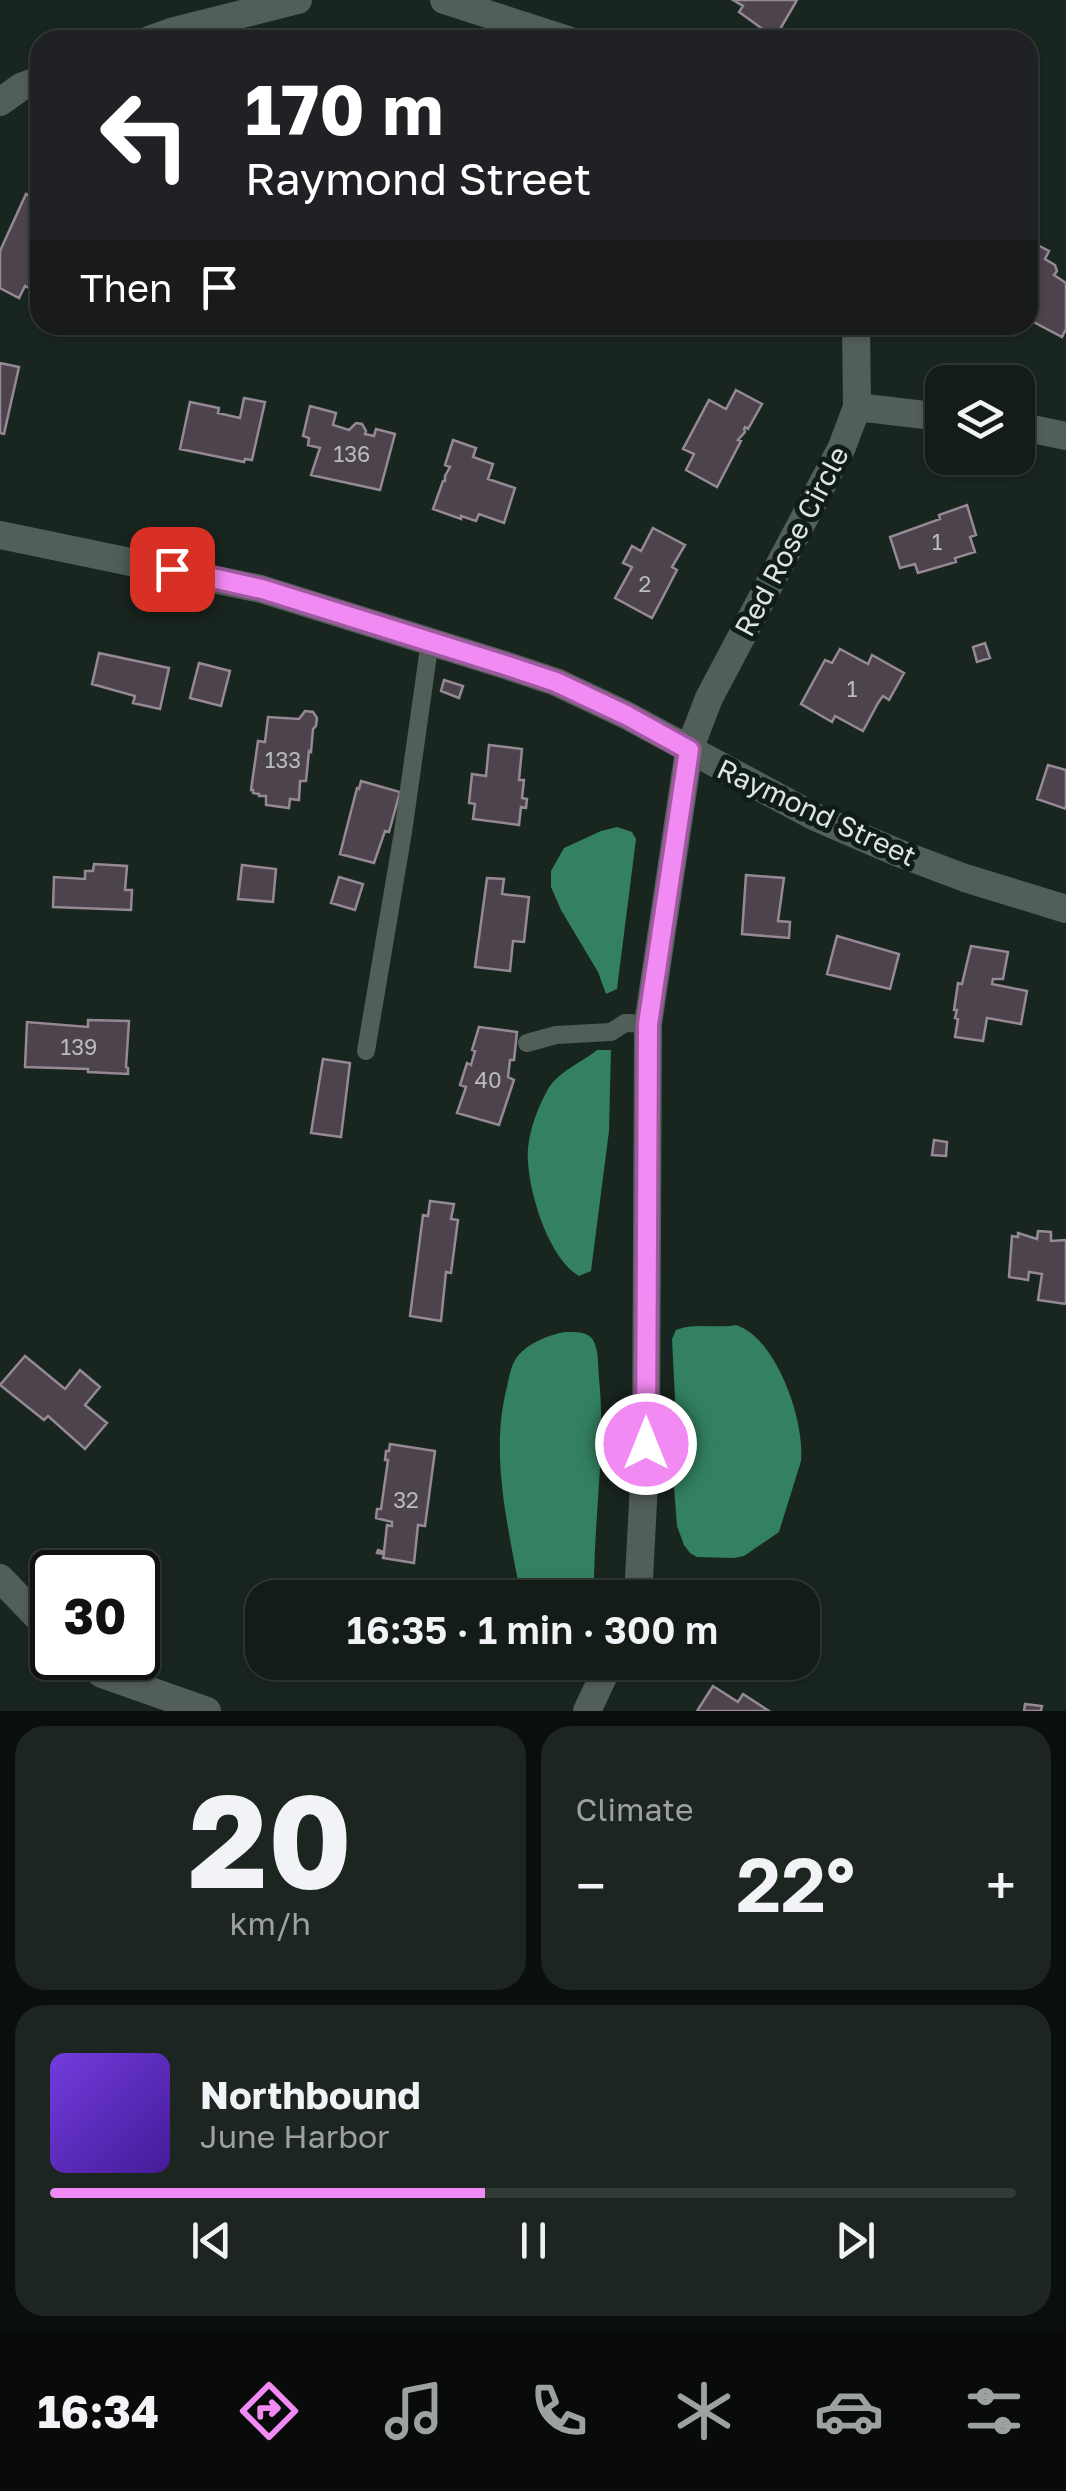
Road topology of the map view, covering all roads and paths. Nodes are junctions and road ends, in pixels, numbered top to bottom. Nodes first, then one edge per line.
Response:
1 (298, 0) edge
2 (444, 0) edge
3 (178, 30) edge
4 (537, 30) edge
5 (30, 84) edge
6 (0, 102) edge
7 (856, 335) edge
8 (857, 407) junction
9 (925, 415) edge
10 (1035, 430) edge
11 (1066, 436) edge
12 (0, 534) edge
13 (430, 641) junction
14 (689, 750) junction
15 (1066, 909) edge
16 (648, 1024) junction
17 (527, 1043) dead end
18 (366, 1052) dead end
19 (0, 1578) edge
20 (639, 1580) edge
21 (30, 1609) edge
22 (119, 1680) edge
23 (602, 1680) edge
24 (207, 1711) edge
25 (587, 1711) edge

1 - 3 street
2 - 4 street
5 - 6 street
7 - 8 street, Red Rose Circle
8 - 9 street
8 - 14 street, Red Rose Circle
10 - 11 street
12 - 13 street, Raymond Street
13 - 14 street, Raymond Street
13 - 18 lane
14 - 15 street, Raymond Street
14 - 16 street, Red Rose Circle
16 - 17 lane
16 - 20 street, Red Rose Circle
19 - 21 street
22 - 24 street
23 - 25 street

